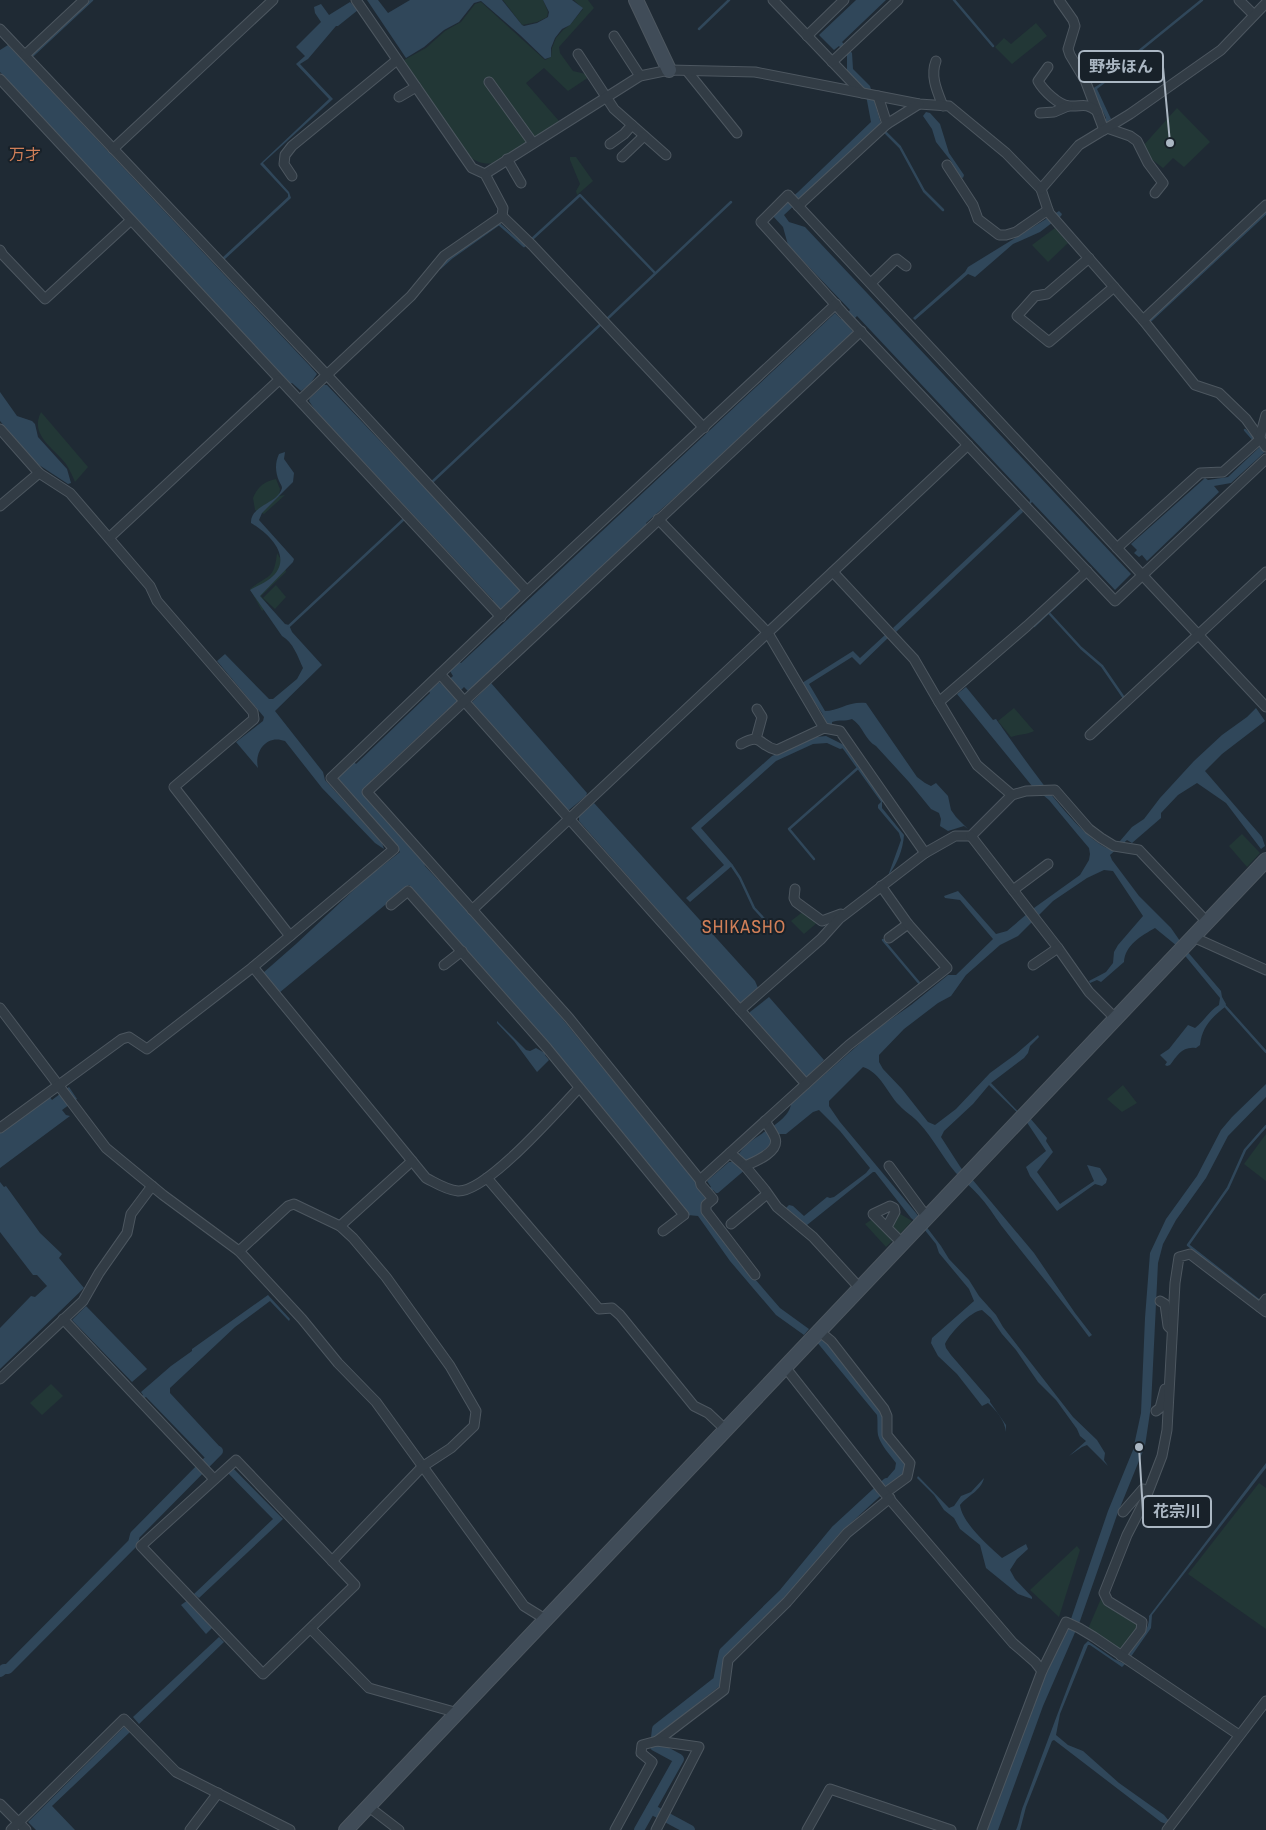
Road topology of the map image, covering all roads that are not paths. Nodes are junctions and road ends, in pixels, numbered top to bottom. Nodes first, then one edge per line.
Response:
1 (84, 0) edge
2 (273, 0) edge
3 (356, 0) edge
4 (636, 0) edge
5 (773, 0) edge
6 (844, 0) edge
7 (898, 0) edge
8 (1059, 0) edge
9 (1239, 0) edge
10 (1266, 3) edge
11 (1254, 15) junction
12 (0, 29) edge
13 (614, 36) dead end
14 (807, 36) junction
15 (4, 40) edge
16 (578, 54) dead end
17 (25, 55) junction
18 (397, 60) junction
19 (936, 61) dead end
20 (832, 62) junction
21 (1048, 67) dead end
22 (669, 70) junction
23 (687, 71) junction
24 (640, 76) junction
25 (0, 79) edge
26 (489, 82) dead end
27 (416, 87) junction
28 (862, 93) junction
29 (878, 96) junction
30 (399, 97) dead end
31 (606, 98) junction
32 (919, 104) junction
33 (943, 106) junction
34 (1068, 106) junction
35 (1097, 111) junction
36 (1040, 113) dead end
37 (887, 124) junction
38 (632, 125) junction
39 (1106, 129) junction
40 (737, 133) dead end
41 (644, 136) junction
42 (533, 143) junction
43 (610, 144) dead end
44 (113, 149) junction
45 (666, 155) dead end
46 (622, 157) dead end
47 (507, 159) junction
48 (946, 165) dead end
49 (485, 174) junction
50 (292, 176) dead end
51 (521, 183) dead end
52 (1041, 189) junction
53 (1154, 193) dead end
54 (1266, 205) edge
55 (798, 206) junction
56 (1048, 210) junction
57 (502, 216) junction
58 (130, 221) junction
59 (0, 250) edge
60 (1089, 258) junction
61 (906, 266) dead end
62 (871, 283) junction
63 (1114, 287) junction
64 (836, 304) junction
65 (1143, 320) junction
66 (858, 327) junction
67 (324, 377) junction
68 (279, 380) junction
69 (302, 399) junction
70 (1266, 415) edge
71 (704, 428) junction
72 (0, 429) edge
73 (1263, 444) edge
74 (968, 445) junction
75 (1266, 459) edge
76 (39, 473) junction
77 (0, 506) edge
78 (658, 519) junction
79 (110, 537) junction
80 (1117, 548) junction
81 (1087, 571) junction
82 (834, 572) junction
83 (1266, 572) edge
84 (1142, 575) junction
85 (527, 591) junction
86 (501, 617) junction
87 (768, 633) junction
88 (1198, 635) junction
89 (442, 677) junction
90 (462, 699) junction
91 (939, 702) junction
92 (1266, 708) edge
93 (757, 709) dead end
94 (824, 728) junction
95 (1090, 735) dead end
96 (756, 739) junction
97 (741, 744) dead end
98 (1012, 795) junction
99 (569, 819) junction
100 (971, 836) junction
101 (925, 853) junction
102 (1266, 860) edge
103 (1048, 864) dead end
104 (881, 886) junction
105 (795, 889) dead end
106 (1013, 890) junction
107 (391, 905) dead end
108 (472, 910) junction
109 (848, 912) junction
110 (1207, 922) junction
111 (908, 924) junction
112 (290, 936) junction
113 (1193, 937) junction
114 (889, 938) dead end
115 (1058, 948) junction
116 (462, 951) junction
117 (444, 965) dead end
118 (1033, 965) dead end
119 (254, 969) junction
120 (1266, 970) edge
121 (0, 1008) edge
122 (740, 1010) junction
123 (1118, 1015) junction
124 (806, 1084) junction
125 (58, 1087) junction
126 (579, 1088) junction
127 (765, 1121) junction
128 (0, 1128) edge
129 (730, 1153) junction
130 (412, 1161) junction
131 (745, 1166) junction
132 (890, 1166) dead end
133 (487, 1178) junction
134 (700, 1180) junction
135 (152, 1186) junction
136 (767, 1194) junction
137 (923, 1212) dead end
138 (730, 1224) dead end
139 (340, 1226) junction
140 (887, 1228) dead end
141 (663, 1231) dead end
142 (902, 1242) junction
143 (239, 1251) junction
144 (755, 1275) dead end
145 (856, 1284) dead end
146 (1266, 1299) edge
147 (1160, 1301) dead end
148 (1263, 1310) edge
149 (63, 1319) junction
150 (1172, 1329) junction
151 (819, 1331) junction
152 (785, 1367) junction
153 (0, 1379) edge
154 (1170, 1380) junction
155 (1156, 1412) dead end
156 (726, 1430) junction
157 (422, 1467) junction
158 (214, 1479) junction
159 (1143, 1488) dead end
160 (887, 1496) junction
161 (1123, 1512) dead end
162 (332, 1561) junction
163 (545, 1620) junction
164 (311, 1629) junction
165 (1121, 1656) junction
166 (1042, 1672) junction
167 (1266, 1701) edge
168 (458, 1713) junction
169 (1239, 1735) junction
170 (657, 1741) junction
171 (218, 1793) junction
172 (0, 1804) edge
173 (369, 1807) junction
174 (18, 1822) junction
175 (11, 1830) edge
176 (26, 1830) edge
177 (190, 1830) edge
178 (290, 1830) edge
179 (346, 1830) edge
180 (399, 1830) edge
181 (615, 1830) edge
182 (656, 1830) edge
183 (807, 1830) edge
184 (951, 1830) edge
185 (982, 1830) edge
186 (1167, 1830) edge

1 - 17 street
2 - 44 street
3 - 18 street
4 - 22 street
5 - 14 street
6 - 14 street
7 - 20 street
8 - 35 street
9 - 11 street
10 - 11 street
11 - 39 street
12 - 15 street
13 - 24 street
14 - 20 street
15 - 17 street
16 - 31 street
17 - 44 street
18 - 27 street
18 - 50 street
19 - 33 street
20 - 28 street
21 - 34 street
22 - 23 street
22 - 24 street
23 - 28 street
23 - 40 street
24 - 31 street
25 - 58 street
26 - 42 street
27 - 30 street
27 - 49 street
28 - 29 street
29 - 32 street
29 - 37 street
31 - 38 street
31 - 42 street
32 - 33 street
32 - 37 street
33 - 52 street
34 - 35 street
34 - 36 street
35 - 39 street
37 - 55 street
38 - 41 street
38 - 43 street
39 - 52 street
39 - 53 street
41 - 45 street
41 - 46 street
42 - 47 street
44 - 67 street
47 - 49 street
47 - 51 street
48 - 56 street
49 - 57 street
52 - 56 street
54 - 65 street
55 - 62 street
55 - 64 street
56 - 60 street
57 - 67 street
57 - 71 street
58 - 59 street
58 - 68 street
60 - 63 street
60 - 63 street
61 - 62 street
62 - 80 street
63 - 65 street
64 - 66 street
64 - 71 street
65 - 73 street
66 - 74 street
66 - 78 street
67 - 69 street
67 - 85 street
68 - 69 street
68 - 79 street
69 - 86 street
70 - 73 street
71 - 85 street
72 - 76 street
73 - 80 street
74 - 81 street
74 - 82 street
75 - 84 street
76 - 77 street
76 - 79 street
78 - 87 street
78 - 90 street
79 - 112 street
80 - 84 street
81 - 84 street
81 - 91 street
82 - 87 street
82 - 91 street
83 - 88 street
84 - 88 street
85 - 86 street
86 - 89 street
87 - 94 street
87 - 99 street
88 - 92 street
88 - 95 street
89 - 90 street
89 - 112 street
90 - 99 street
90 - 108 street
91 - 98 street
93 - 96 street
94 - 96 street
94 - 101 street
96 - 97 street
98 - 100 street
98 - 110 street
99 - 108 street
99 - 122 street
100 - 101 street
100 - 106 street
101 - 104 street
102 - 110 street
103 - 106 street
104 - 109 street
104 - 111 street
105 - 109 street
106 - 115 street
107 - 116 street
108 - 134 street
109 - 122 street
110 - 113 street
111 - 114 street
111 - 124 street
112 - 119 street
113 - 120 street
113 - 123 street
115 - 118 street
115 - 123 street
116 - 117 street
116 - 126 street
119 - 125 street
119 - 130 street
121 - 125 street
122 - 124 street
123 - 142 street
124 - 127 street
125 - 128 street
125 - 135 street
126 - 133 street
126 - 141 street
127 - 129 street
127 - 131 street
129 - 131 street
129 - 134 street
130 - 133 street
130 - 139 street
131 - 136 street
132 - 137 street
133 - 156 street
134 - 144 street
135 - 143 street
135 - 149 street
136 - 138 street
136 - 145 street
139 - 143 street
139 - 157 street
140 - 142 street
142 - 151 street
143 - 157 street
146 - 148 street
147 - 150 street
148 - 150 street
149 - 153 street
149 - 158 street
150 - 154 street
151 - 152 street
151 - 160 street
152 - 156 street
152 - 160 street
154 - 155 street
154 - 165 street
156 - 163 street
157 - 162 street
157 - 163 street
158 - 162 street
158 - 164 street
159 - 161 street
160 - 166 street
160 - 170 street
162 - 164 street
163 - 168 street
164 - 168 street
165 - 166 street
165 - 169 street
166 - 185 street
167 - 169 street
168 - 173 street
169 - 186 street
170 - 181 street
170 - 182 street
171 - 174 street
171 - 177 street
171 - 178 street
172 - 174 street
173 - 179 street
173 - 180 street
174 - 175 street
174 - 176 street
183 - 184 street

